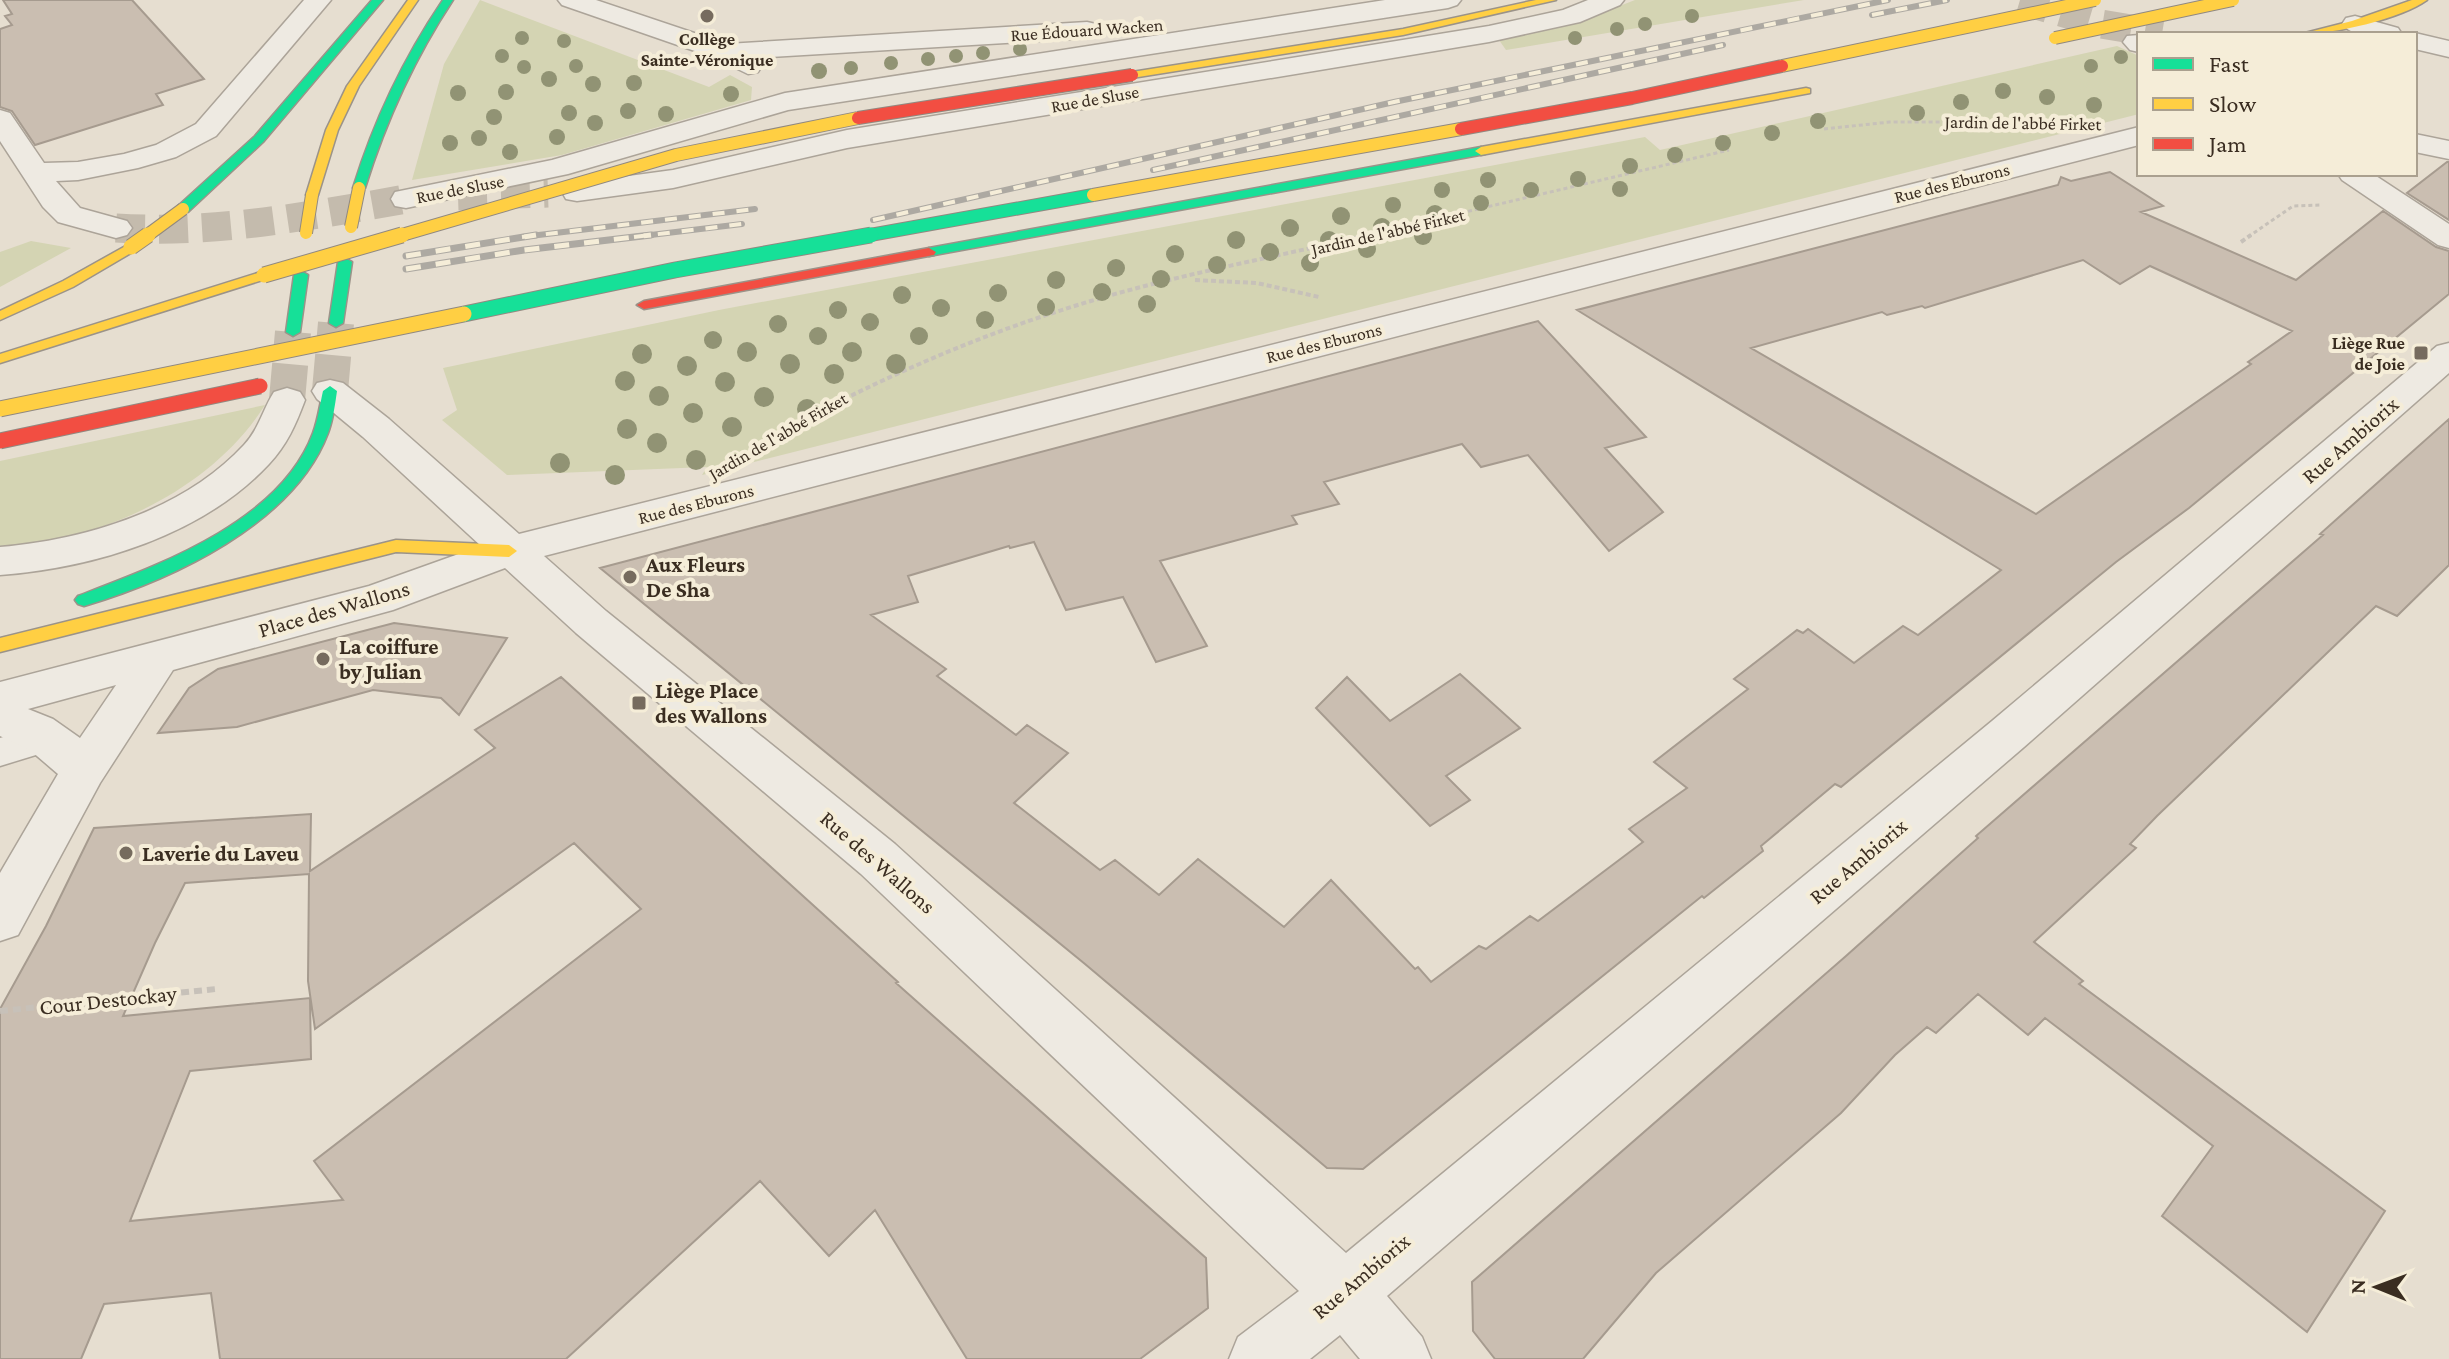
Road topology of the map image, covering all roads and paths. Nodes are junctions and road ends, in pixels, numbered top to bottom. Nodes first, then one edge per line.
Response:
1 (318, 0) edge
2 (378, 0) edge
3 (413, 0) edge
4 (448, 0) edge
5 (571, 0) edge
6 (1448, 0) edge
7 (1551, 0) edge
8 (1611, 0) edge
9 (2095, 0) edge
10 (2233, 0) edge
11 (2422, 0) edge
12 (1365, 13) junction
13 (2355, 24) junction
14 (2321, 32) edge
15 (2382, 32) edge
16 (2417, 41) edge
17 (2039, 42) dead end
18 (2449, 49) edge
19 (725, 52) junction
20 (1821, 88) dead end
21 (783, 109) junction
22 (0, 119) edge
23 (2020, 122) dead end
24 (1814, 131) dead end
25 (2137, 137) edge
26 (2417, 143) edge
27 (1741, 147) dead end
28 (2449, 150) edge
29 (729, 154) dead end
30 (35, 172) junction
31 (2356, 176) edge
32 (673, 179) junction
33 (577, 192) tunnel mouth
34 (458, 196) tunnel mouth
35 (2393, 200) junction
36 (350, 231) dead end
37 (123, 237) junction
38 (2449, 238) edge
39 (305, 240) dead end
40 (2241, 242) dead end
41 (345, 262) dead end
42 (301, 275) dead end
43 (1186, 279) junction
44 (629, 308) dead end
45 (0, 316) edge
46 (336, 323) tunnel mouth
47 (1381, 328) junction
48 (293, 332) tunnel mouth
49 (2449, 354) edge
50 (0, 359) edge
51 (330, 391) joint
52 (281, 392) joint
53 (0, 409) edge
54 (768, 439) dead end
55 (0, 441) edge
56 (509, 551) junction
57 (0, 561) edge
58 (62, 607) dead end
59 (0, 645) edge
60 (157, 659) junction
61 (0, 699) edge
62 (0, 718) edge
63 (50, 737) junction
64 (0, 752) edge
65 (84, 770) junction
66 (0, 919) edge
67 (216, 989) dead end
68 (0, 1011) edge
69 (1345, 1293) junction
70 (1260, 1359) edge
71 (1400, 1359) edge

1 - 30 street
2 - 37 main road, bridge
3 - 39 main road, bridge
4 - 36 main road, bridge
5 - 19 street, Rue Édouard Wacken
6 - 12 street, Rue Édouard Wacken
7 - 50 main road, bridge
8 - 32 street, Rue de Sluse
9 - 53 main road, bridge
10 - 17 main road, bridge
11 - 13 main road
12 - 19 street, Rue Édouard Wacken
12 - 21 street, Rue de Sluse
13 - 14 main road
13 - 15 street
16 - 18 street
19 - 21 street, Rue Édouard Wacken
20 - 44 main road
21 - 34 street, Rue de Sluse
22 - 30 street
23 - 24 path, Jardin de l'abbé Firket
25 - 47 street, Rue des Eburons
26 - 28 street
27 - 43 path, Jardin de l'abbé Firket
29 - 32 street
30 - 37 street
31 - 35 street
32 - 33 street, Rue de Sluse
35 - 38 street
35 - 40 path
37 - 45 main road
41 - 46 main road
42 - 48 main road
43 - 47 path
43 - 54 path, Jardin de l'abbé Firket
47 - 56 street, Rue des Eburons
49 - 69 street, Rue Ambiorix
51 - 56 street, Rue des Wallons
51 - 58 main road
52 - 55 main road, bridge
52 - 57 street
56 - 59 main road
56 - 60 street, Place des Wallons
56 - 69 street, Rue des Wallons
60 - 61 street, Place des Wallons
60 - 65 street
62 - 63 street
63 - 64 lane
63 - 65 street
65 - 66 street
67 - 68 path, Cour Destockay
69 - 70 street, Rue Ambiorix
69 - 71 street, Rue des Wallons

